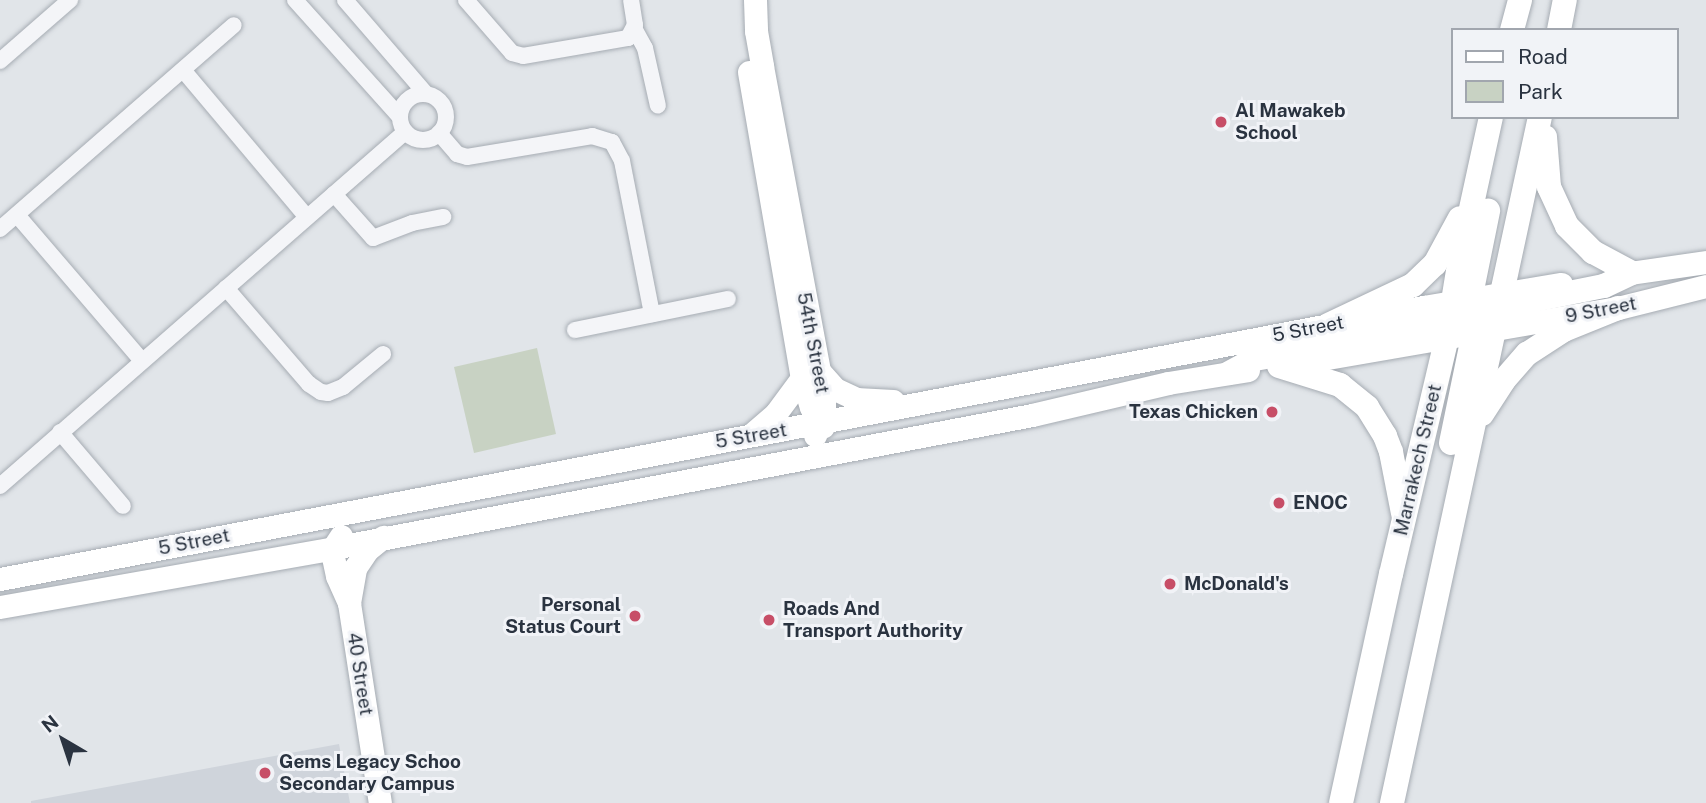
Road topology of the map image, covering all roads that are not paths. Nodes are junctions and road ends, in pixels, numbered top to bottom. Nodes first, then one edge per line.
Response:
1 (70, 0) edge
2 (295, 0) edge
3 (345, 0) edge
4 (466, 0) edge
5 (631, 0) edge
6 (738, 0) edge
7 (755, 0) edge
8 (1520, 0) edge
9 (1565, 0) edge
10 (234, 25) dead end
11 (1513, 28) edge
12 (1559, 28) edge
13 (635, 30) junction
14 (0, 61) edge
15 (183, 70) junction
16 (426, 94) junction
17 (658, 106) dead end
18 (1491, 119) edge
19 (1505, 119) edge
20 (1541, 119) edge
21 (1542, 119) edge
22 (402, 124) junction
23 (439, 133) junction
24 (1474, 193) junction
25 (334, 194) junction
26 (17, 215) junction
27 (307, 217) junction
28 (443, 217) dead end
29 (0, 229) edge
30 (1706, 262) edge
31 (1632, 272) junction
32 (1706, 286) edge
33 (226, 288) junction
34 (728, 299) dead end
35 (1618, 308) junction
36 (652, 314) junction
37 (1474, 317) junction
38 (1328, 325) junction
39 (575, 330) dead end
40 (383, 354) dead end
41 (142, 361) junction
42 (1279, 366) junction
43 (1229, 373) junction
44 (811, 375) junction
45 (912, 406) junction
46 (821, 424) junction
47 (1472, 430) junction
48 (60, 432) junction
49 (749, 436) junction
50 (850, 450) junction
51 (543, 476) junction
52 (0, 486) edge
53 (577, 499) junction
54 (123, 506) dead end
55 (1452, 516) junction
56 (1405, 520) junction
57 (383, 537) junction
58 (333, 548) junction
59 (0, 579) edge
60 (349, 603) junction
61 (0, 607) edge
62 (380, 803) edge
63 (1341, 803) edge
64 (1392, 803) edge

1 - 14 street
2 - 22 street
3 - 16 street
4 - 13 street
5 - 13 street
6 - 44 street, 54th Street
7 - 44 street, 54th Street
8 - 11 main road
9 - 12 main road
10 - 15 street
13 - 17 street
15 - 26 street
15 - 27 street
16 - 22 street
16 - 23 street
18 - 24 main road, Marrakech Street
19 - 37 main road
20 - 37 main road, Marrakech Street
21 - 31 main road
22 - 23 street
22 - 25 street
23 - 36 street
24 - 37 main road, Marrakech Street
24 - 38 main road
25 - 27 street
25 - 28 street
26 - 29 street
26 - 41 street
27 - 33 street
30 - 31 street, 9 Street
31 - 37 main road
32 - 35 street, 9 Street
33 - 40 street
33 - 41 street
34 - 36 street
35 - 37 street, 9 Street
35 - 47 main road
36 - 39 street
37 - 38 street, 5 Street
37 - 42 street, 5 Street
37 - 43 main road
37 - 47 main road, Marrakech Street
37 - 55 main road
37 - 56 main road, Marrakech Street
38 - 45 street, 5 Street
41 - 48 street
42 - 43 street, 5 Street
42 - 56 main road
43 - 50 street, 5 Street
44 - 45 street
44 - 46 street, 54th Street
44 - 49 street
45 - 46 street, 5 Street
46 - 49 street, 5 Street
46 - 50 street
46 - 53 street
47 - 55 main road, Marrakech Street
48 - 52 street
48 - 54 street
49 - 51 street, 5 Street
50 - 53 street, 5 Street
51 - 58 street
51 - 59 street, 5 Street
53 - 57 street, 5 Street
55 - 64 main road, Marrakech Street
56 - 63 main road, Marrakech Street
57 - 58 street, 5 Street
57 - 60 street
58 - 60 street, 40 Street
58 - 61 street, 5 Street
60 - 62 street, 40 Street

